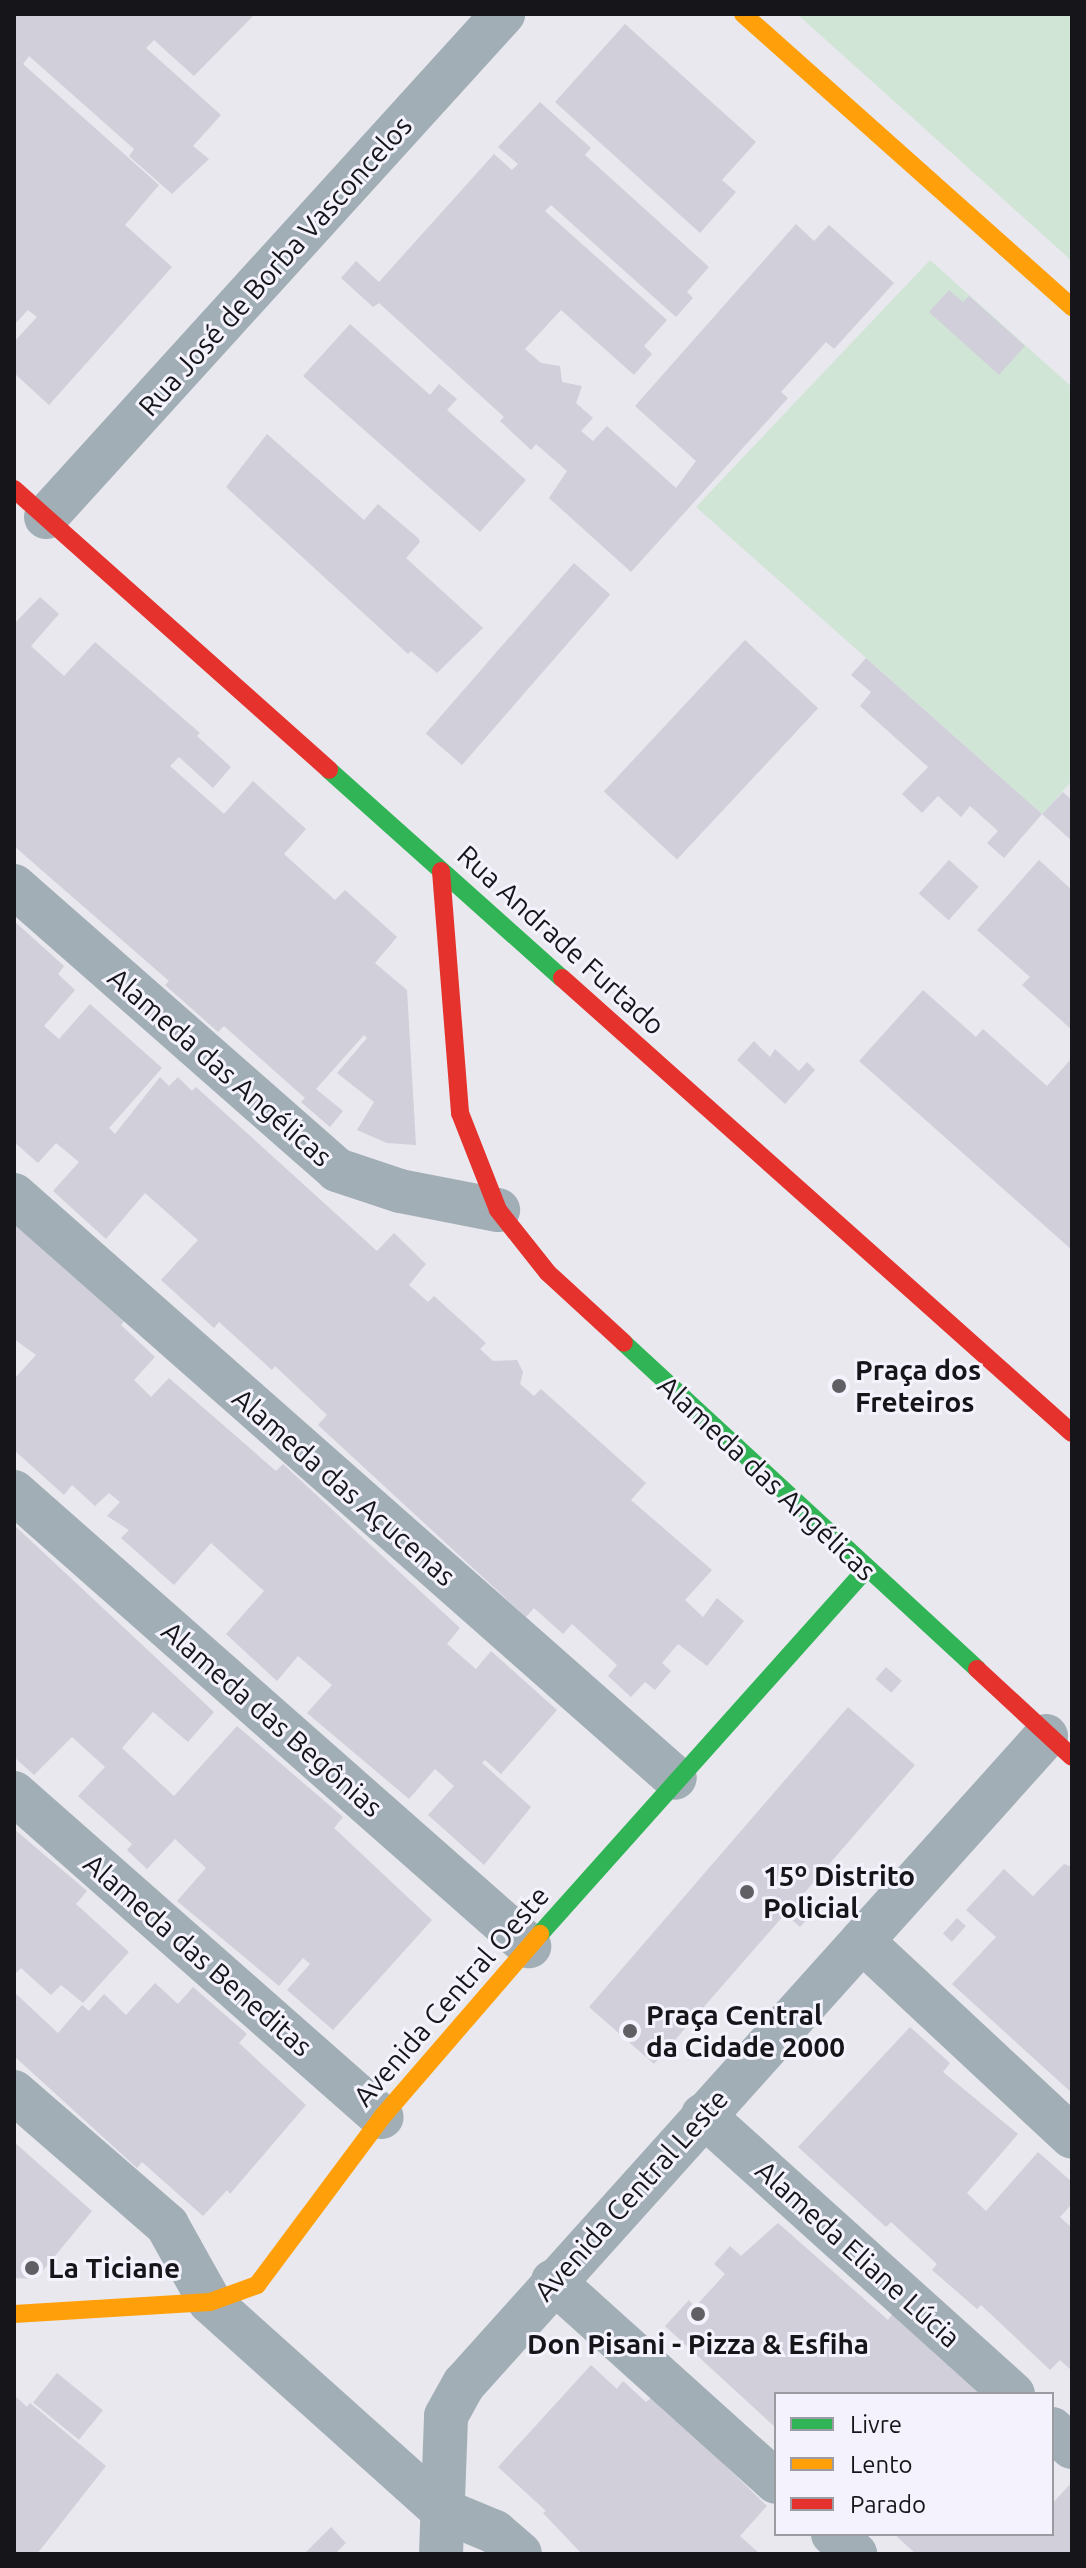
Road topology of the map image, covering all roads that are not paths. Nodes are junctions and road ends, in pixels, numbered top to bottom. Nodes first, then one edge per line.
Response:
1 (503, 14) edge
2 (743, 14) edge
3 (1072, 307) edge
4 (14, 489) edge
5 (46, 517) junction
6 (441, 871) junction
7 (14, 886) edge
8 (14, 1195) edge
9 (498, 1210) junction
10 (1072, 1433) edge
11 (14, 1492) edge
12 (865, 1570) junction
13 (1059, 1747) edge
14 (675, 1778) junction
15 (14, 1793) edge
16 (862, 1941) junction
17 (529, 1946) junction
18 (14, 2092) edge
19 (703, 2115) junction
20 (382, 2117) junction
21 (1072, 2137) edge
22 (553, 2281) junction
23 (210, 2302) junction
24 (14, 2314) edge
25 (1011, 2392) edge
26 (1054, 2431) edge
27 (1072, 2447) edge
28 (774, 2480) edge
29 (442, 2510) junction
30 (835, 2536) edge
31 (441, 2554) edge
32 (520, 2554) edge
33 (855, 2554) edge

1 - 5 street, Rua José de Borba Vasconcelos
2 - 3 street
4 - 5 street, Rua Andrade Furtado
5 - 6 street, Rua Andrade Furtado
6 - 9 street, Alameda das Angélicas
6 - 10 street, Rua Andrade Furtado
7 - 9 street, Alameda das Angélicas
8 - 14 street, Alameda das Açucenas
9 - 12 street, Alameda das Angélicas
11 - 17 street, Alameda das Begônias
12 - 13 street, Alameda das Angélicas
12 - 14 street, Avenida Central Oeste
13 - 16 street, Avenida Central Leste
14 - 17 street, Avenida Central Oeste
15 - 20 street, Alameda das Beneditas
16 - 19 street, Avenida Central Leste
16 - 21 street
17 - 20 street, Avenida Central Oeste
18 - 23 street
19 - 22 street, Avenida Central Leste
19 - 25 street, Alameda Eliane Lúcia
20 - 23 street, Avenida Central Oeste
22 - 28 street
22 - 29 street, Avenida Central Leste
23 - 24 street, Avenida Central Oeste
23 - 29 street
26 - 27 street
29 - 31 street, Avenida Central Leste
29 - 32 street
30 - 33 street

